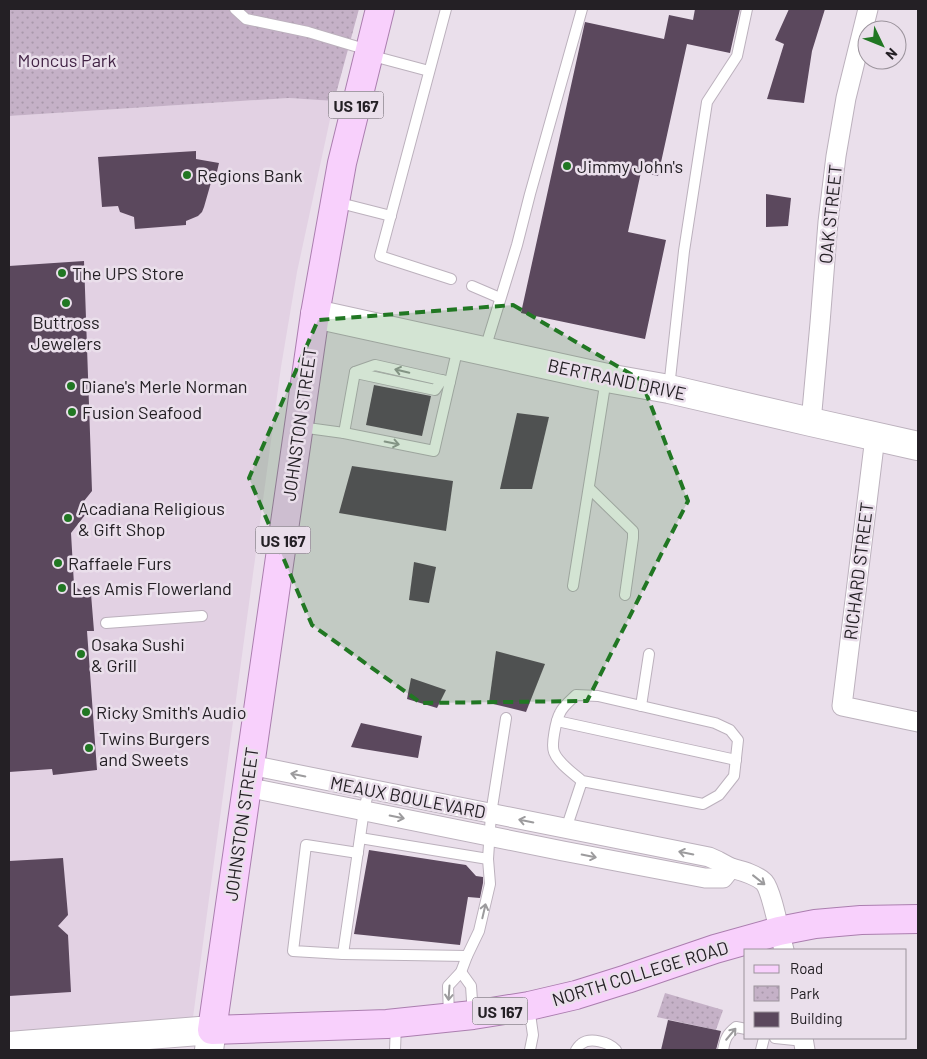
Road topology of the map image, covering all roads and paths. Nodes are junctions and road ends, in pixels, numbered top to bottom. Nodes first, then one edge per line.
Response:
1 (235, 9) edge
2 (380, 9) edge
3 (446, 9) edge
4 (582, 9) edge
5 (747, 9) edge
6 (868, 9) edge
7 (369, 53) junction
8 (429, 71) junction
9 (334, 202) junction
10 (390, 216) junction
11 (451, 279) dead end
12 (472, 286) dead end
13 (500, 298) junction
14 (315, 314) junction
15 (458, 346) junction
16 (484, 351) junction
17 (607, 378) junction
18 (446, 381) junction
19 (669, 389) junction
20 (811, 422) junction
21 (299, 427) junction
22 (344, 433) junction
23 (875, 436) junction
24 (918, 446) edge
25 (589, 488) junction
26 (573, 586) dead end
27 (625, 595) dead end
28 (202, 616) dead end
29 (106, 623) dead end
30 (650, 654) dead end
31 (641, 706) junction
32 (506, 718) dead end
33 (557, 721) junction
34 (918, 722) edge
35 (736, 760) junction
36 (248, 776) junction
37 (582, 781) junction
38 (369, 789) junction
39 (364, 810) junction
40 (491, 814) junction
41 (566, 829) junction
42 (490, 836) junction
43 (360, 838) junction
44 (562, 850) junction
45 (358, 853) junction
46 (488, 859) junction
47 (731, 868) junction
48 (918, 920) edge
49 (781, 940) edge
50 (343, 954) junction
51 (467, 956) junction
52 (461, 972) junction
53 (529, 1006) junction
54 (461, 1017) junction
55 (396, 1023) junction
56 (744, 1029) edge
57 (781, 1039) edge
58 (210, 1040) edge
59 (804, 1043) edge
60 (22, 1047) edge
61 (395, 1050) edge
62 (530, 1050) edge
63 (576, 1050) edge
64 (616, 1050) edge
65 (723, 1050) edge

1 - 7 lane
2 - 7 main road, JOHNSTON STREET / US 167
3 - 8 lane
4 - 13 lane
5 - 19 lane
6 - 20 street, OAK STREET
7 - 8 lane
7 - 9 main road, JOHNSTON STREET / US 167
8 - 10 lane
9 - 10 lane
9 - 14 main road, JOHNSTON STREET / US 167
10 - 11 lane
12 - 13 lane
13 - 16 lane
14 - 15 main road, BERTRAND DRIVE
14 - 21 main road, JOHNSTON STREET / US 167
15 - 16 main road, BERTRAND DRIVE
15 - 18 lane
16 - 17 main road, BERTRAND DRIVE
17 - 19 main road, BERTRAND DRIVE
17 - 25 lane
18 -> 22 lane
22 -> 18 lane
19 - 20 main road, BERTRAND DRIVE
20 - 23 main road, BERTRAND DRIVE
21 - 22 lane
21 - 36 main road, JOHNSTON STREET / US 167
23 - 24 main road, BERTRAND DRIVE
23 - 34 street, RICHARD STREET
25 - 26 lane
25 - 27 lane
28 - 29 lane
30 - 31 lane
31 - 33 lane
31 - 35 lane
32 - 40 lane
33 - 35 lane
33 - 37 lane
35 - 37 lane
38 -> 36 street, MEAUX BOULEVARD
36 - 39 street, MEAUX BOULEVARD
36 - 58 main road, JOHNSTON STREET / US 167
37 - 41 lane
38 - 39 lane
38 - 40 street, MEAUX BOULEVARD
39 -> 42 street, MEAUX BOULEVARD
39 - 43 lane
41 -> 40 street, MEAUX BOULEVARD
40 - 42 lane
41 - 44 street
47 -> 41 street, MEAUX BOULEVARD
42 - 44 street, MEAUX BOULEVARD
42 - 46 lane
43 - 45 lane
43 - 46 lane
44 -> 47 street, MEAUX BOULEVARD
45 - 50 lane
45 - 50 lane
51 -> 46 lane
47 -> 49 street, MEAUX BOULEVARD
48 - 49 main road, NORTH COLLEGE ROAD / US 167
49 - 53 main road, NORTH COLLEGE ROAD / US 167
50 - 51 lane
51 - 52 lane
52 - 54 lane
52 -> 54 lane
53 - 54 main road, NORTH COLLEGE ROAD / US 167
53 - 62 lane
54 - 55 main road, NORTH COLLEGE ROAD / US 167
55 - 58 main road, NORTH COLLEGE ROAD / US 167
55 - 61 lane
65 -> 56 lane
57 - 59 lane
58 - 60 main road
63 - 64 lane

